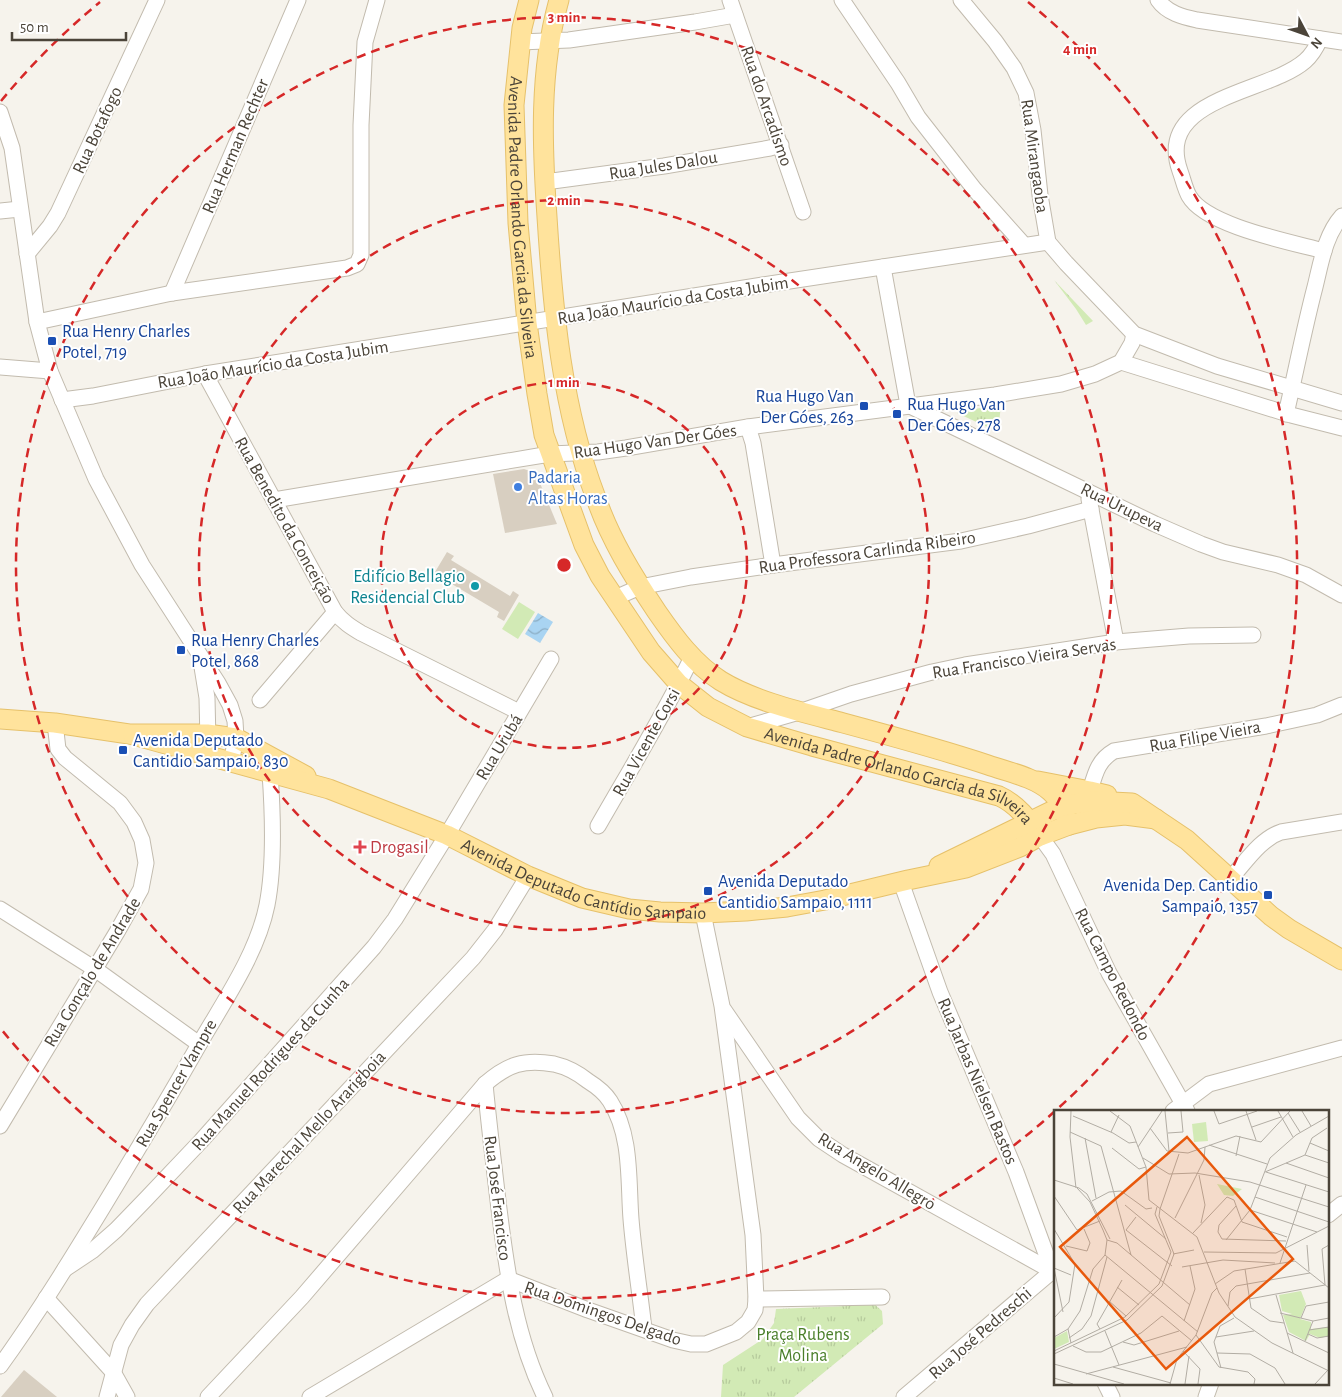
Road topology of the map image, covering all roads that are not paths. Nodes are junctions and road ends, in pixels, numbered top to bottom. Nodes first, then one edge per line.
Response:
1 (157, 0) edge
2 (298, 0) edge
3 (377, 0) edge
4 (529, 0) edge
5 (559, 0) edge
6 (730, 0) edge
7 (842, 0) edge
8 (961, 0) edge
9 (1158, 0) edge
10 (735, 15) junction
11 (1320, 39) junction
12 (520, 42) junction
13 (550, 42) junction
14 (1342, 42) edge
15 (0, 112) edge
16 (781, 145) junction
17 (544, 182) junction
18 (20, 210) junction
19 (0, 211) edge
20 (803, 212) dead end
21 (1342, 216) edge
22 (1048, 242) junction
23 (1024, 245) junction
24 (1324, 251) junction
25 (27, 254) junction
26 (883, 267) junction
27 (172, 293) junction
28 (556, 318) junction
29 (37, 322) junction
30 (527, 323) junction
31 (1134, 334) junction
32 (1121, 362) junction
33 (0, 367) edge
34 (50, 372) junction
35 (205, 374) junction
36 (1292, 387) junction
37 (62, 400) junction
38 (1342, 403) edge
39 (908, 405) junction
40 (1286, 414) junction
41 (748, 427) junction
42 (1342, 428) edge
43 (581, 452) junction
44 (550, 454) junction
45 (1088, 491) junction
46 (274, 500) junction
47 (1091, 509) junction
48 (772, 564) junction
49 (640, 587) junction
50 (1342, 595) edge
51 (614, 598) junction
52 (336, 612) junction
53 (1253, 635) dead end
54 (1116, 642) junction
55 (199, 655) junction
56 (692, 657) junction
57 (551, 659) dead end
58 (679, 684) junction
59 (260, 700) dead end
60 (1342, 705) edge
61 (520, 712) junction
62 (799, 712) junction
63 (0, 719) edge
64 (55, 723) junction
65 (747, 727) junction
66 (207, 734) junction
67 (132, 735) junction
68 (236, 738) junction
69 (221, 760) junction
70 (270, 773) junction
71 (1032, 780) junction
72 (329, 788) junction
73 (1090, 791) junction
74 (1132, 803) junction
75 (1062, 806) junction
76 (1156, 819) junction
77 (1342, 822) edge
78 (1069, 825) junction
79 (598, 826) dead end
80 (1035, 828) junction
81 (447, 835) junction
82 (528, 876) junction
83 (1230, 879) junction
84 (905, 881) junction
85 (0, 909) edge
86 (703, 914) junction
87 (1342, 960) edge
88 (95, 969) junction
89 (722, 1006) junction
90 (199, 1044) junction
91 (1342, 1048) edge
92 (485, 1084) junction
93 (1181, 1108) edge
94 (0, 1126) edge
95 (1342, 1204) edge
96 (1330, 1213) edge
97 (65, 1269) junction
98 (1054, 1273) edge
99 (508, 1279) junction
100 (882, 1297) dead end
101 (46, 1298) junction
102 (756, 1299) junction
103 (644, 1329) junction
104 (0, 1366) edge
105 (113, 1372) junction
106 (1106, 1384) edge
107 (1210, 1384) edge
108 (540, 1395) edge
109 (107, 1397) edge
110 (127, 1397) edge
111 (208, 1397) edge
112 (310, 1397) edge
113 (904, 1397) edge
114 (1112, 1397) edge
115 (1206, 1397) edge

1 - 25 street, Rua Botafogo
2 - 27 street, Rua Herman Rechter
3 - 27 street
4 - 12 main road, Avenida Padre Orlando Garcia da Silveira
5 - 13 main road, Avenida Padre Orlando Garcia da Silveira
6 - 10 street, Rua do Arcadismo
7 - 23 street
8 - 22 street, Rua Mirangaoba
9 - 11 street
10 - 13 street
10 - 16 street, Rua do Arcadismo
11 - 14 street
11 - 24 street
12 - 13 street
12 - 30 main road, Avenida Padre Orlando Garcia da Silveira
13 - 17 main road, Avenida Padre Orlando Garcia da Silveira
15 - 18 street
16 - 17 street, Rua Jules Dalou
16 - 20 street, Rua do Arcadismo
17 - 28 main road, Avenida Padre Orlando Garcia da Silveira
18 - 19 street
18 - 25 street
21 - 24 street
22 - 23 street, Rua João Maurício da Costa Jubim
22 - 31 street
23 - 26 street, Rua João Maurício da Costa Jubim
24 - 36 street
25 - 29 street
26 - 28 street, Rua João Maurício da Costa Jubim
26 - 39 street
27 - 29 street
28 - 30 street, Rua João Maurício da Costa Jubim
28 - 43 main road, Avenida Padre Orlando Garcia da Silveira
29 - 34 street
30 - 35 street, Rua João Maurício da Costa Jubim
30 - 44 main road, Avenida Padre Orlando Garcia da Silveira
31 - 32 street
31 - 36 street
32 - 39 street, Rua Hugo Van Der Góes
32 - 40 street
33 - 34 street
34 - 37 street
35 - 37 street, Rua João Maurício da Costa Jubim
35 - 46 street, Rua Benedito da Conceição
36 - 38 street
36 - 40 street
37 - 55 street
39 - 41 street, Rua Hugo Van Der Góes
39 - 45 street, Rua Urupeva
40 - 42 street
41 - 43 street, Rua Hugo Van Der Góes
41 - 48 street
43 - 44 street, Rua Hugo Van Der Góes
43 - 49 main road, Avenida Padre Orlando Garcia da Silveira
44 - 46 street, Rua Hugo Van Der Góes
44 - 51 main road, Avenida Padre Orlando Garcia da Silveira
45 - 47 street
45 - 50 street, Rua Urupeva
46 - 52 street, Rua Benedito da Conceição
47 - 48 street, Rua Professora Carlinda Ribeiro
47 - 54 street
48 - 49 street, Rua Professora Carlinda Ribeiro
49 - 51 street
49 - 56 main road, Avenida Padre Orlando Garcia da Silveira
51 - 58 main road, Avenida Padre Orlando Garcia da Silveira
52 - 59 street
52 - 61 street, Rua Benedito da Conceição
53 - 54 street, Rua Francisco Vieira Servas
54 - 62 street, Rua Francisco Vieira Servas
55 - 66 street
55 - 68 street
56 - 58 street, Rua Vicente Corsi
56 - 62 main road, Avenida Padre Orlando Garcia da Silveira
57 - 61 street, Rua Urubá
58 - 65 main road, Avenida Padre Orlando Garcia da Silveira
58 - 79 street, Rua Vicente Corsi
60 - 73 street, Rua Filipe Vieira
61 - 81 street, Rua Urubá
62 - 65 street, Avenida Padre Orlando Garcia da Silveira
62 - 71 main road, Avenida Padre Orlando Garcia da Silveira
63 - 64 main road, Avenida Deputado Cantídio Sampaio
64 - 67 main road, Avenida Deputado Cantídio Sampaio
64 - 88 street, Rua Gonçalo de Andrade
65 - 80 main road, Avenida Padre Orlando Garcia da Silveira
66 - 67 main road, Avenida Deputado Cantídio Sampaio
66 - 68 main road, Avenida Deputado Cantídio Sampaio
66 - 69 street
67 - 69 main road, Avenida Deputado Cantídio Sampaio
68 - 69 street
68 - 72 main road, Avenida Deputado Cantídio Sampaio
69 - 70 main road, Avenida Deputado Cantídio Sampaio
70 - 72 main road, Avenida Deputado Cantídio Sampaio
70 - 90 street, Rua Spencer Vampre
71 - 73 main road
71 - 75 main road, Avenida Padre Orlando Garcia da Silveira
72 - 81 main road, Avenida Deputado Cantídio Sampaio
73 - 74 main road
74 - 75 main road, Avenida Deputado Cantídio Sampaio
74 - 76 main road, Avenida Deputado Cantídio Sampaio
75 - 78 main road, Avenida Padre Orlando Garcia da Silveira
75 - 80 main road, Avenida Deputado Cantídio Sampaio
76 - 78 main road, Avenida Deputado Cantídio Sampaio
76 - 83 main road, Avenida Deputado Cantídio Sampaio
77 - 83 street
78 - 80 main road, Avenida Deputado Cantídio Sampaio
80 - 84 main road, Avenida Deputado Cantídio Sampaio
80 - 93 street, Rua Campo Redondo
81 - 82 main road, Avenida Deputado Cantídio Sampaio
81 - 97 street, Rua Manuel Rodrigues da Cunha
82 - 86 main road, Avenida Deputado Cantídio Sampaio
82 - 105 street, Rua Marechal Mello Ararigboia
83 - 87 main road, Avenida Deputado Cantídio Sampaio
84 - 86 main road, Avenida Deputado Cantídio Sampaio
84 - 98 street, Rua Jarbas Nielsen Bastos
85 - 88 street
86 - 89 street, Rua Domingos Delgado
88 - 90 street
88 - 94 street, Rua Gonçalo de Andrade
89 - 98 street, Rua Angelo Allegro
89 - 102 street, Rua Domingos Delgado
90 - 97 street, Rua Spencer Vampre
91 - 93 street
92 - 99 street, Rua José Francisco
92 - 103 street
92 - 111 street
95 - 96 street
97 - 101 street, Rua Spencer Vampre
98 - 113 street, Rua José Pedreschi
99 - 103 street, Rua Domingos Delgado
99 - 108 street, Rua José Francisco
99 - 112 street, Rua Domingos Delgado
100 - 102 street
101 - 104 street, Rua Spencer Vampre
101 - 105 street
102 - 103 street, Rua Domingos Delgado
105 - 109 street, Rua Marechal Mello Ararigboia
105 - 110 street
106 - 114 street
107 - 115 street

